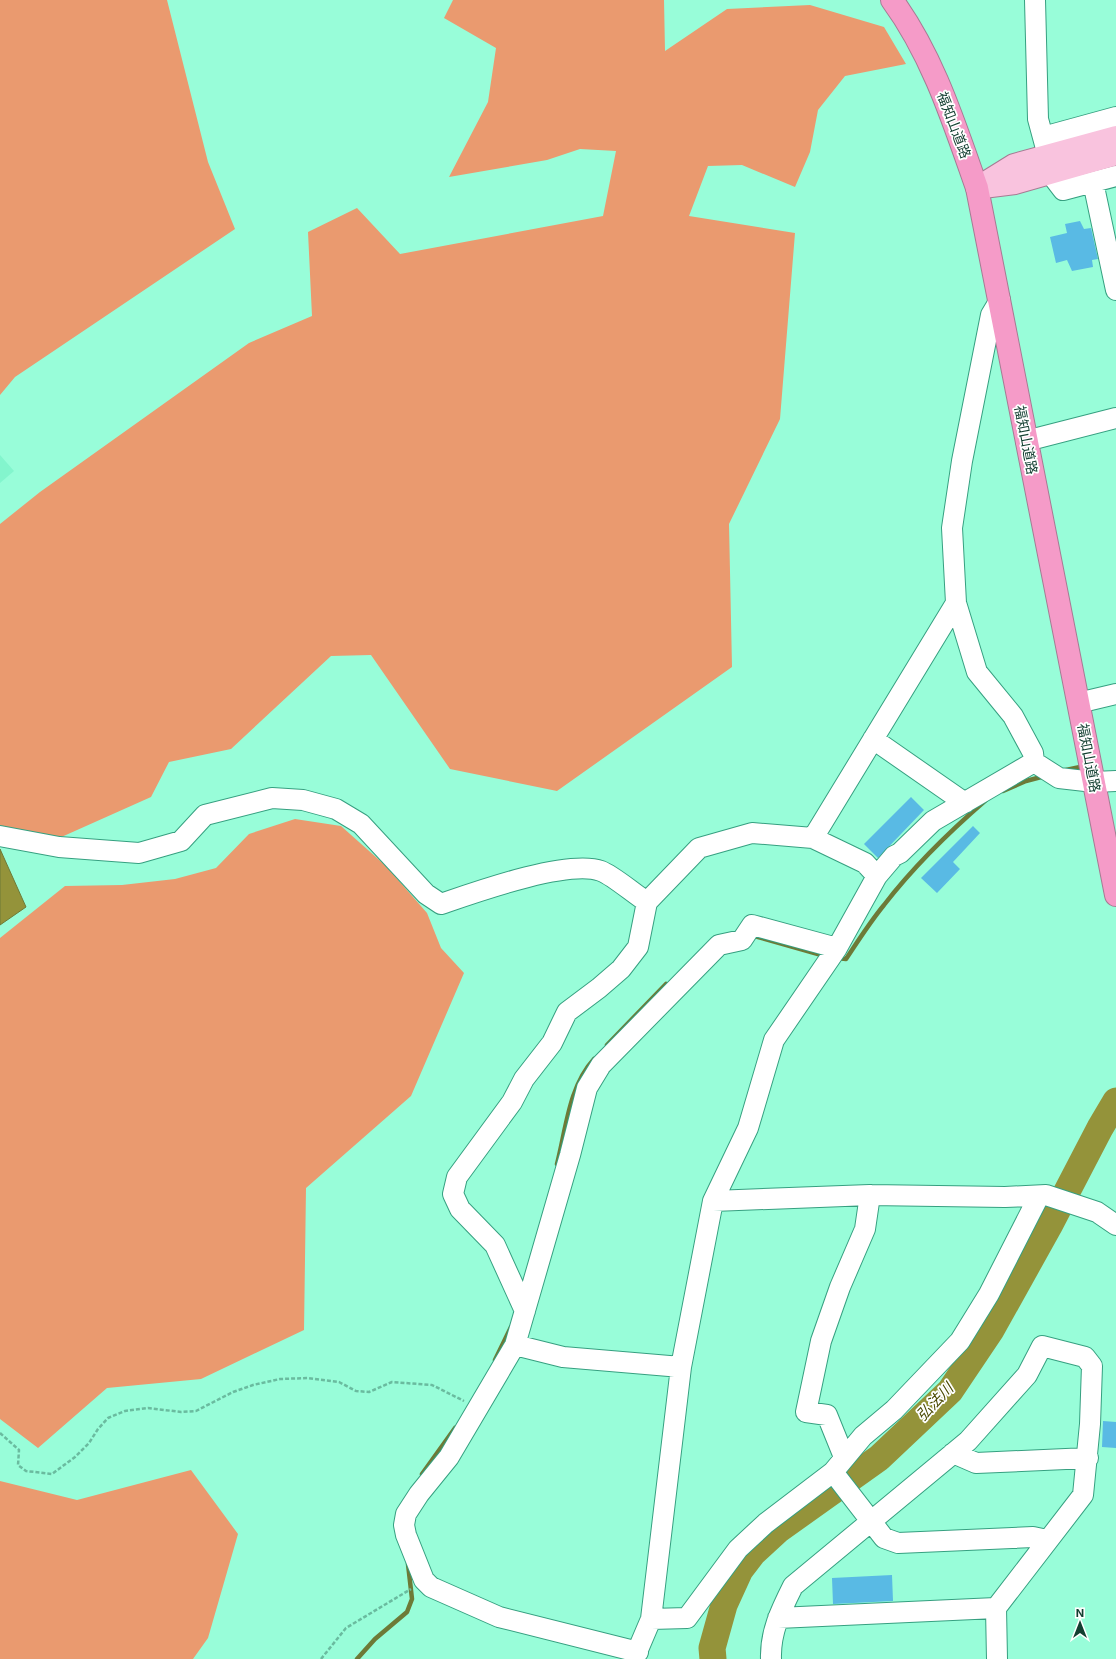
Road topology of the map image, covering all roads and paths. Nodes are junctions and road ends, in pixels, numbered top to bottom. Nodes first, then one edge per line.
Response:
1 (892, 0) edge
2 (1035, 0) edge
3 (1116, 117) edge
4 (1116, 137) edge
5 (1116, 154) edge
6 (1047, 156) junction
7 (1086, 164) junction
8 (1116, 176) edge
9 (977, 188) junction
10 (1116, 290) edge
11 (1000, 300) junction
12 (1116, 418) edge
13 (1026, 441) junction
14 (956, 603) junction
15 (1116, 694) edge
16 (1078, 703) junction
17 (874, 739) junction
18 (1034, 762) junction
19 (1116, 781) edge
20 (1094, 782) junction
21 (965, 803) junction
22 (0, 836) edge
23 (813, 838) junction
24 (877, 876) junction
25 (1116, 895) edge
26 (647, 902) junction
27 (837, 948) junction
28 (870, 1195) junction
29 (1038, 1196) junction
30 (714, 1201) junction
31 (1116, 1226) edge
32 (525, 1311) junction
33 (515, 1345) junction
34 (681, 1367) junction
35 (479, 1409) junction
36 (0, 1433) edge
37 (953, 1453) junction
38 (1088, 1458) junction
39 (838, 1464) junction
40 (871, 1520) junction
41 (1047, 1540) junction
42 (424, 1580) junction
43 (996, 1608) junction
44 (778, 1618) junction
45 (650, 1620) junction
46 (636, 1655) edge
47 (321, 1659) edge
48 (771, 1659) edge
49 (996, 1659) edge

1 - 9 highway, 福知山道路
2 - 6 street
3 - 6 street
4 - 7 main road
5 - 7 main road
6 - 7 main road
6 - 7 street
6 - 9 main road
7 - 8 street
7 - 10 street
9 - 11 highway, 福知山道路
11 - 13 highway, 福知山道路
11 - 14 street
12 - 13 street
13 - 16 highway, 福知山道路
14 - 17 street
14 - 18 street
15 - 16 street
16 - 20 highway, 福知山道路
17 - 21 street
17 - 23 street
18 - 20 street
18 - 21 street
19 - 20 street
20 - 25 highway, 福知山道路
21 - 24 street
22 - 26 street
23 - 24 street
23 - 26 street
24 - 27 street
26 - 32 street
27 - 30 street
27 - 32 street
28 - 29 street
28 - 30 street
28 - 39 street
29 - 31 street
29 - 39 street
30 - 34 street
32 - 33 street
33 - 34 street
33 - 35 street
34 - 45 street
35 - 36 path
35 - 42 street
37 - 38 street
37 - 38 street
37 - 40 street
38 - 41 street
39 - 40 street
39 - 45 street
40 - 41 street
40 - 44 street
41 - 43 street
42 - 46 street
42 - 47 path
43 - 44 street
43 - 49 street
44 - 48 street
45 - 46 street

